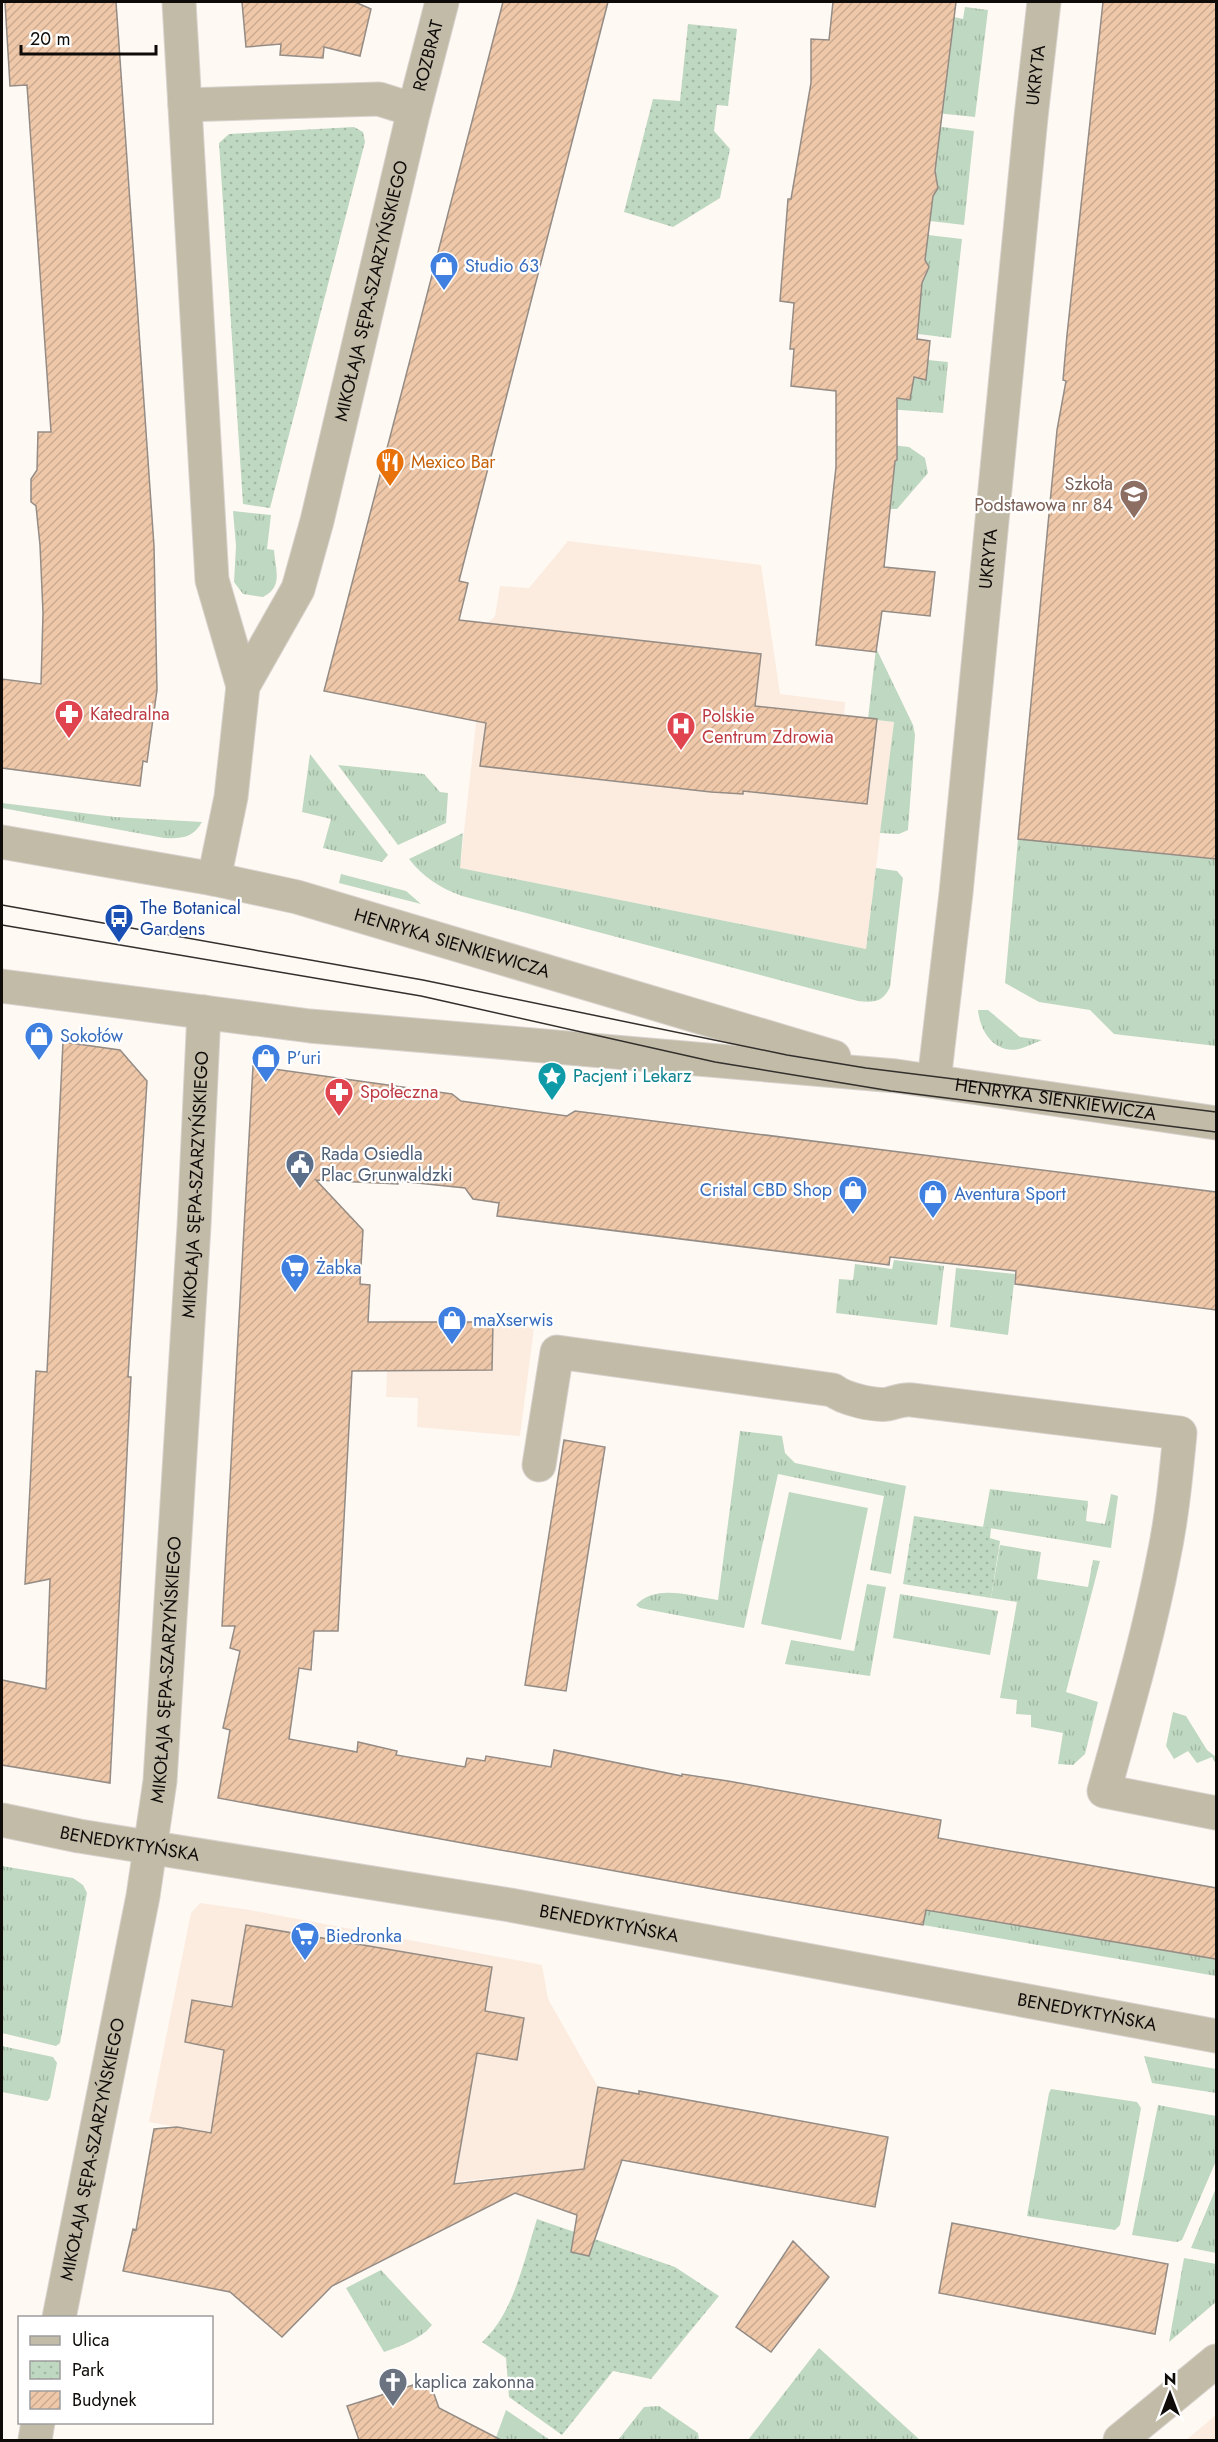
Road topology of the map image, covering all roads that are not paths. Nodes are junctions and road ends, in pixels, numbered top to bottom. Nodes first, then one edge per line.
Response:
1 (179, 2) edge
2 (442, 2) edge
3 (1044, 2) edge
4 (185, 105) junction
5 (414, 110) junction
6 (243, 686) junction
7 (2, 842) edge
8 (214, 879) junction
9 (2, 986) edge
10 (204, 1012) junction
11 (896, 1076) junction
12 (934, 1081) junction
13 (1216, 1123) edge
14 (539, 1465) dead end
15 (1216, 1813) edge
16 (2, 1820) edge
17 (152, 1847) junction
18 (1216, 2036) edge
19 (59, 2316) edge
20 (1216, 2361) edge
21 (38, 2424) edge
22 (35, 2440) edge
23 (1120, 2440) edge

1 - 4 street, MIKOŁAJA SĘPA-SZARZYŃSKIEGO
2 - 5 street, ROZBRAT
3 - 12 street, UKRYTA
4 - 5 street
4 - 6 street, MIKOŁAJA SĘPA-SZARZYŃSKIEGO
5 - 6 street, MIKOŁAJA SĘPA-SZARZYŃSKIEGO
6 - 8 street, MIKOŁAJA SĘPA-SZARZYŃSKIEGO
7 - 8 street, HENRYKA SIENKIEWICZA
8 - 11 street, HENRYKA SIENKIEWICZA
9 - 10 street, HENRYKA SIENKIEWICZA
10 - 11 street, HENRYKA SIENKIEWICZA
10 - 17 street, MIKOŁAJA SĘPA-SZARZYŃSKIEGO
11 - 12 street, HENRYKA SIENKIEWICZA
12 - 13 street, HENRYKA SIENKIEWICZA
14 - 15 street
16 - 17 street, BENEDYKTYŃSKA
17 - 18 street, BENEDYKTYŃSKA
17 - 19 street, MIKOŁAJA SĘPA-SZARZYŃSKIEGO
20 - 23 street
21 - 22 street

